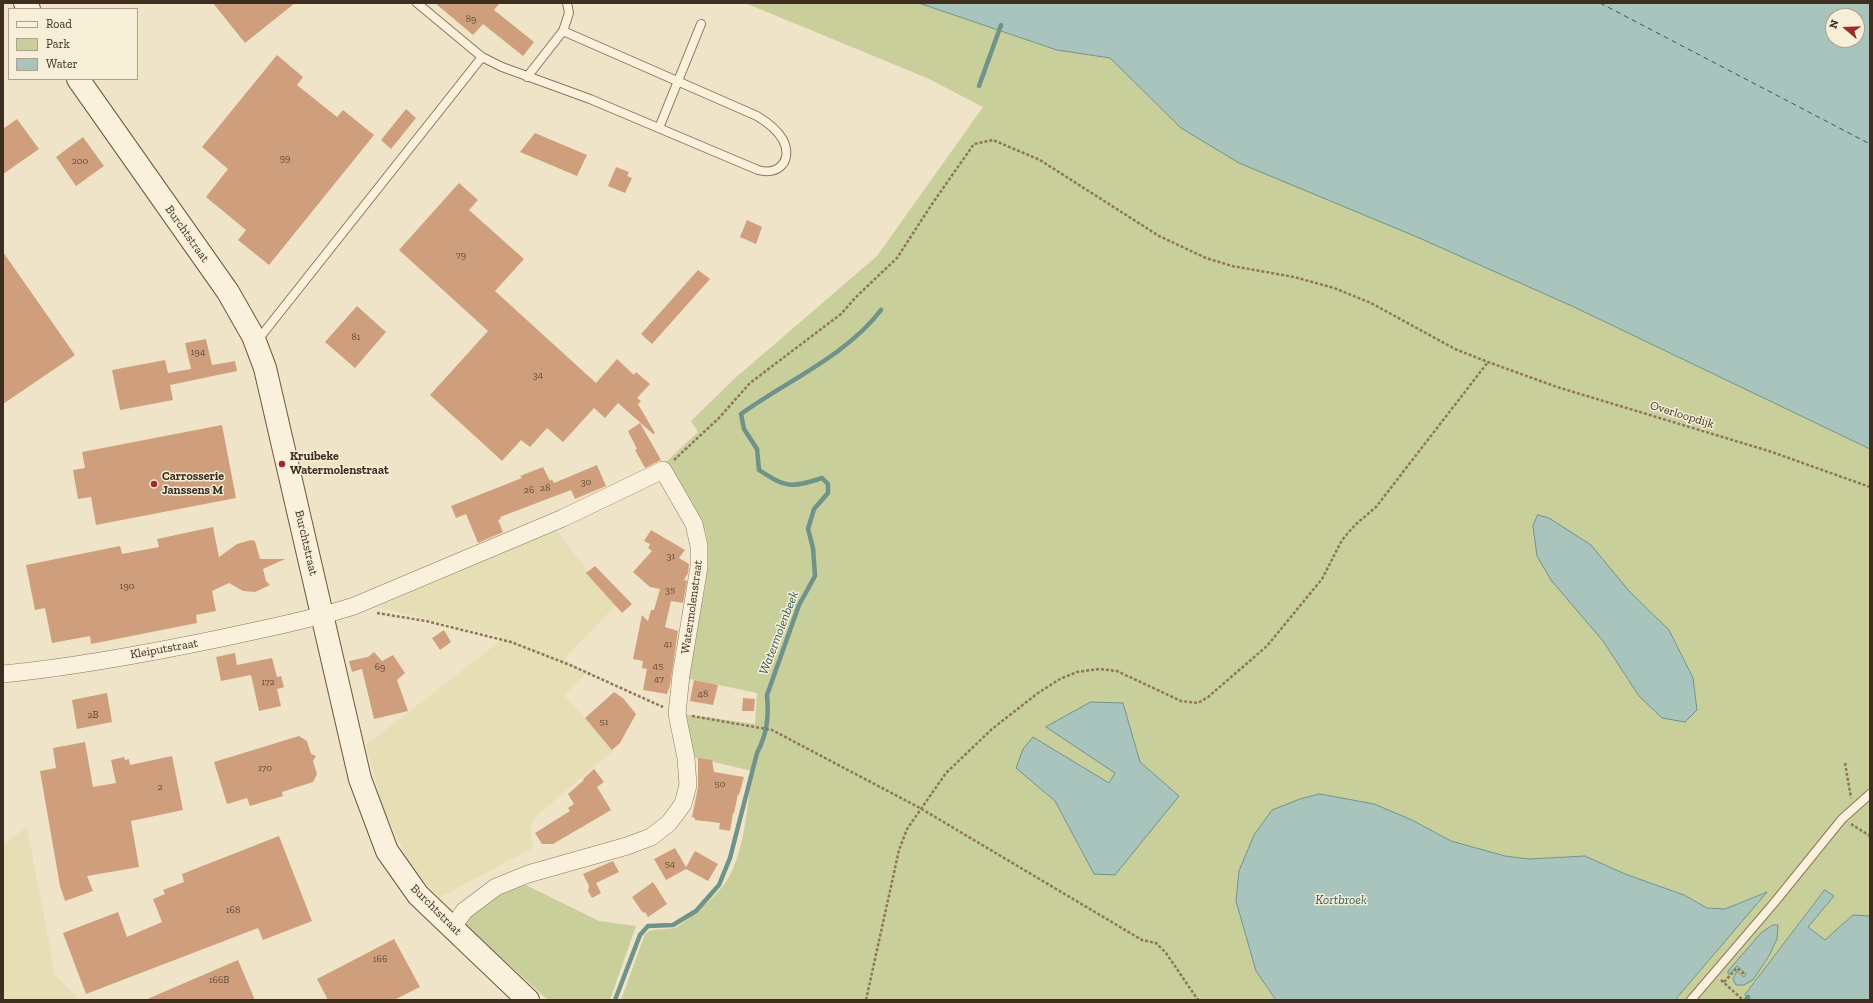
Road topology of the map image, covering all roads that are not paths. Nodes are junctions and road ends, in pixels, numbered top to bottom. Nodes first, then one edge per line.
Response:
1 (417, 3) edge
2 (567, 3) edge
3 (701, 24) dead end
4 (563, 31) junction
5 (482, 57) junction
6 (527, 77) junction
7 (79, 80) edge
8 (678, 81) junction
9 (658, 128) junction
10 (255, 343) junction
11 (323, 617) junction
12 (3, 674) edge
13 (1870, 794) edge
14 (453, 927) junction
15 (528, 1000) edge
16 (1691, 1000) edge

1 - 5 lane
2 - 4 lane
3 - 8 lane
4 - 6 lane
4 - 8 lane
5 - 6 lane
5 - 10 lane
6 - 9 lane
7 - 10 main road, Burchtstraat
8 - 9 lane
8 - 9 lane
10 - 11 main road, Burchtstraat
11 - 12 street, Kleiputstraat
11 - 14 main road, Burchtstraat
11 - 14 street, Watermolenstraat
13 - 16 lane
14 - 15 main road, Burchtstraat

